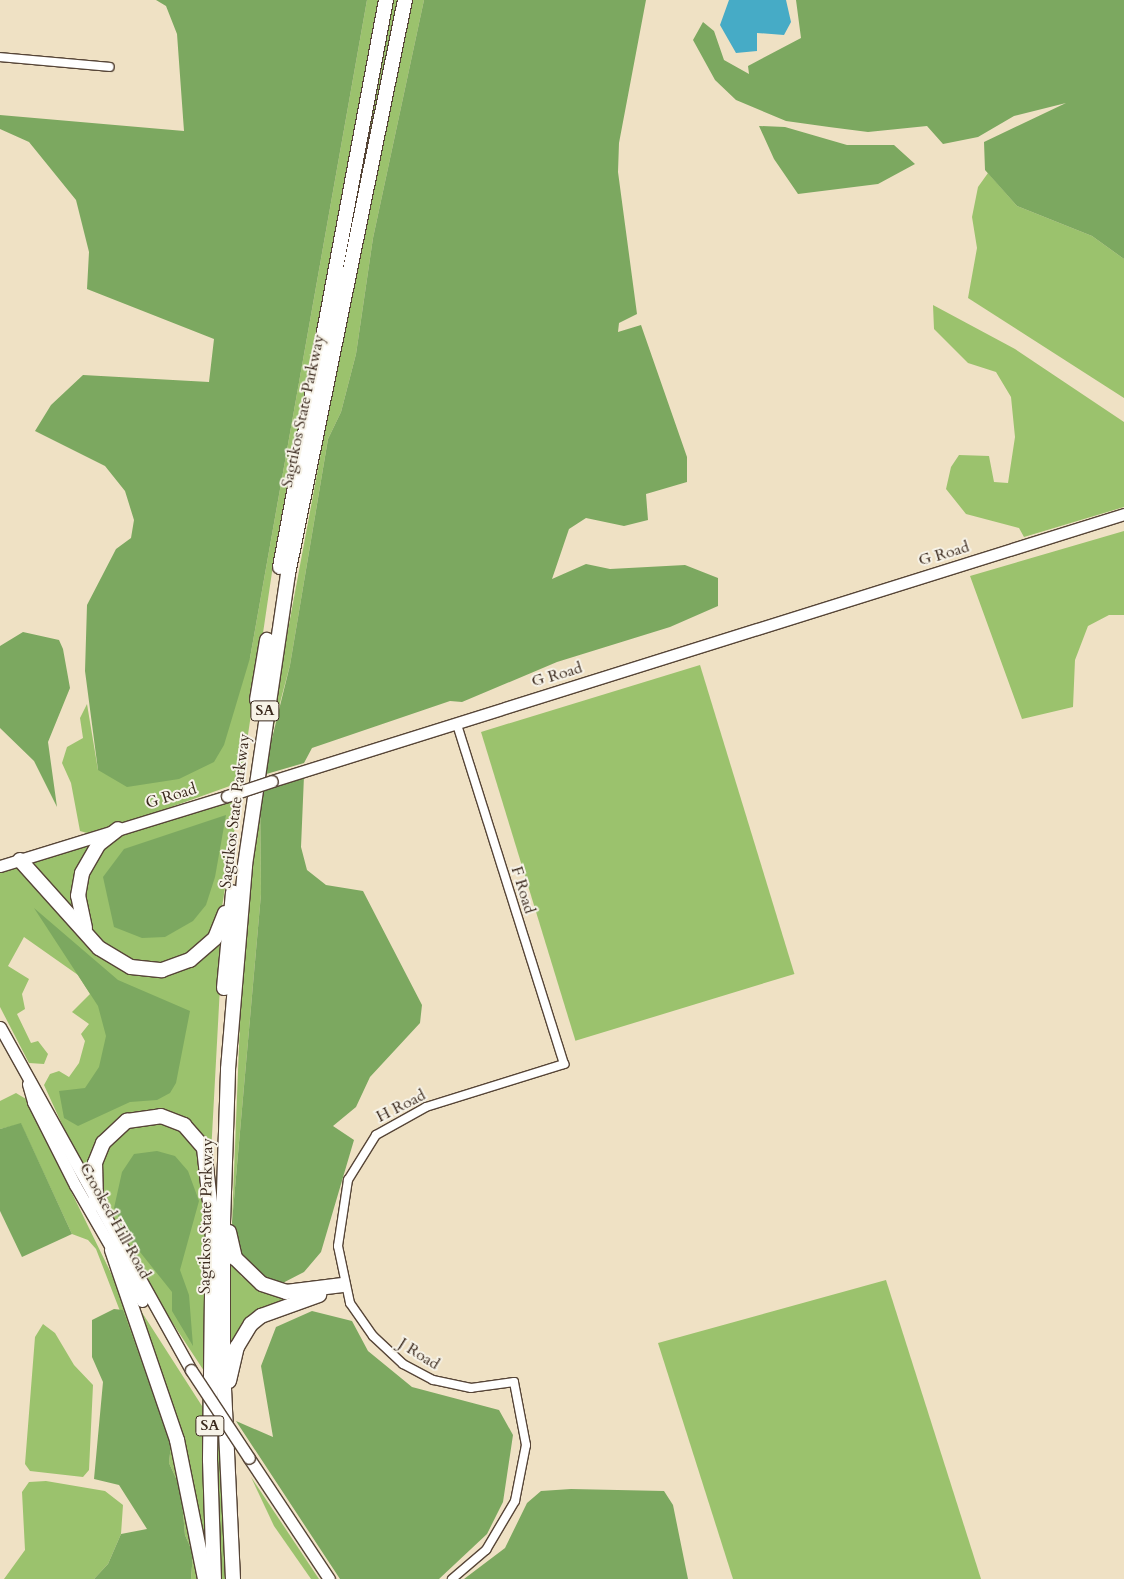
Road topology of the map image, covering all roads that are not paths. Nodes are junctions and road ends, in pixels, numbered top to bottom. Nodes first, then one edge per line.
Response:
1 (386, 0) edge
2 (405, 0) edge
3 (0, 57) edge
4 (110, 67) dead end
5 (1124, 514) edge
6 (457, 724) junction
7 (118, 829) junction
8 (20, 860) junction
9 (0, 866) edge
10 (234, 881) junction
11 (87, 934) junction
12 (0, 1027) edge
13 (564, 1064) joint
14 (27, 1080) junction
15 (225, 1136) junction
16 (96, 1203) junction
17 (213, 1231) junction
18 (112, 1250) junction
19 (343, 1285) junction
20 (191, 1370) junction
21 (225, 1434) junction
22 (205, 1579) edge
23 (214, 1579) edge
24 (233, 1579) edge
25 (329, 1579) edge
26 (452, 1579) edge

1 - 10 highway, Sagtikos State Parkway / SA
2 - 15 highway, Sagtikos State Parkway / SA
3 - 4 street
5 - 6 street, G Road
6 - 7 street, G Road, bridge
6 - 13 street, F Road
7 - 8 street, G Road
7 - 11 highway
8 - 9 street, G Road
8 - 11 highway
10 - 11 highway
10 - 17 highway, Sagtikos State Parkway / SA
12 - 14 street, Crooked Hill Road
13 - 19 street, H Road
14 - 16 street, Crooked Hill Road
14 - 18 street, Crooked Hill Road
15 - 19 highway
15 - 21 highway, Sagtikos State Parkway / SA
16 - 17 highway
16 - 20 street, Crooked Hill Road
17 - 23 highway, Sagtikos State Parkway / SA
18 - 20 street, Crooked Hill Road
18 - 22 highway
19 - 21 highway
19 - 26 street, J Road
20 - 25 street, Crooked Hill Road, bridge
21 - 24 highway, Sagtikos State Parkway / SA

